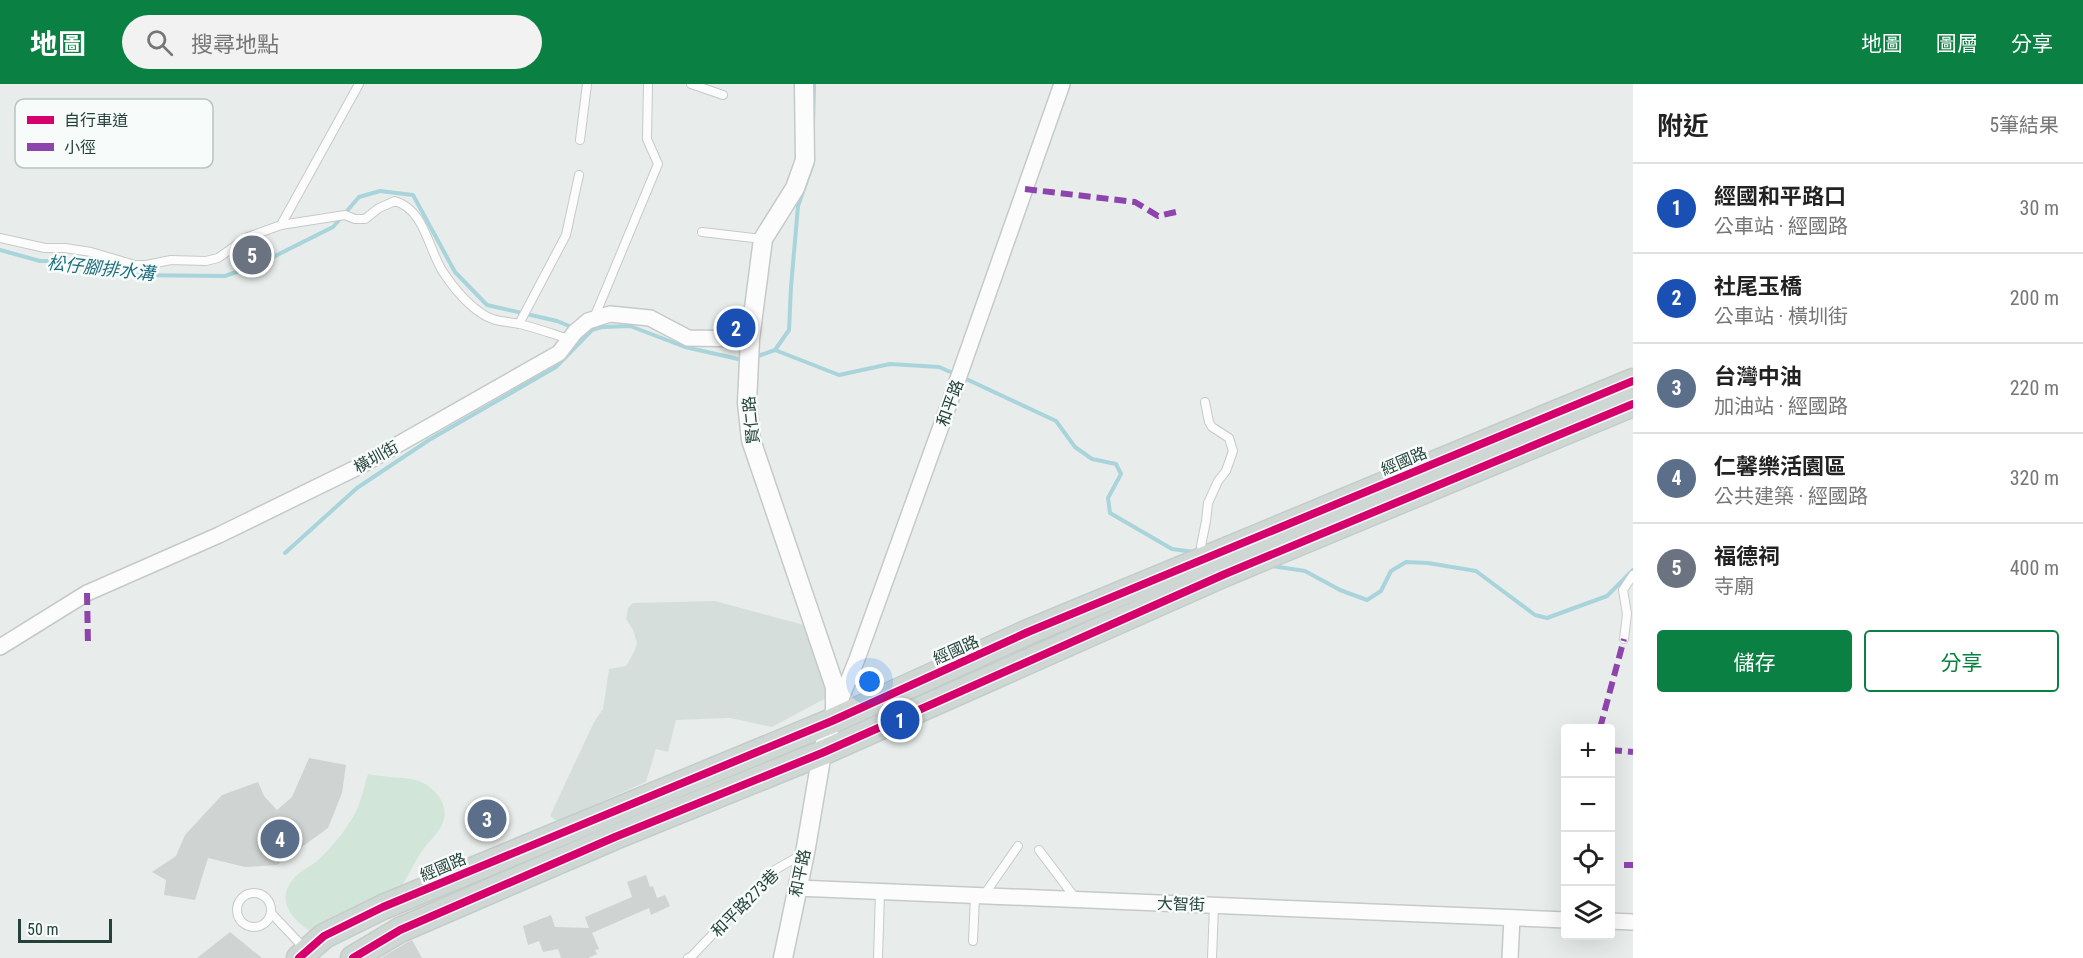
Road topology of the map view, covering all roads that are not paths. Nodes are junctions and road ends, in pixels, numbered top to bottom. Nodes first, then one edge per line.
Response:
1 (359, 84) edge
2 (587, 84) edge
3 (648, 84) edge
4 (691, 84) edge
5 (804, 84) edge
6 (1062, 84) edge
7 (723, 95) dead end
8 (580, 140) dead end
9 (579, 175) dead end
10 (282, 225) junction
11 (702, 232) dead end
12 (0, 238) edge
13 (763, 239) junction
14 (591, 319) junction
15 (519, 324) junction
16 (572, 336) junction
17 (750, 339) junction
18 (1633, 381) edge
19 (1205, 402) dead end
20 (1633, 404) edge
21 (1215, 566) junction
22 (1633, 575) edge
23 (1623, 639) dead end
24 (0, 647) edge
25 (832, 721) junction
26 (822, 753) junction
27 (1018, 846) dead end
28 (1039, 850) dead end
29 (805, 853) junction
30 (797, 888) junction
31 (880, 892) junction
32 (979, 896) junction
33 (1077, 900) junction
34 (1214, 906) junction
35 (271, 913) junction
36 (1512, 918) junction
37 (1561, 920) edge
38 (1615, 921) edge
39 (1633, 922) edge
40 (973, 941) dead end
41 (303, 954) edge
42 (353, 958) edge
43 (692, 958) edge
44 (783, 958) edge
45 (878, 958) edge
46 (1212, 958) edge
47 (1510, 958) edge

1 - 10 lane
2 - 8 lane
3 - 14 lane
4 - 7 lane
5 - 13 street, 賢仁路
6 - 25 street, 和平路
9 - 15 lane
10 - 12 lane
10 - 15 lane
11 - 13 lane
13 - 17 street, 賢仁路
14 - 16 street, 橫圳街
14 - 17 street
15 - 16 lane
16 - 24 street, 橫圳街
17 - 25 street, 賢仁路
18 - 21 main road, 經國路
19 - 21 lane
20 - 21 main road, 經國路
21 - 25 main road, 經國路
21 - 26 main road, 經國路
22 - 23 lane
25 - 26 street, 賢仁路
25 - 41 main road, 經國路
26 - 29 street, 和平路
26 - 42 main road, 經國路
27 - 32 lane
28 - 33 lane
29 - 30 street, 和平路
29 - 43 lane, 和平路273巷
30 - 31 street, 大智街
30 - 44 street, 和平路
31 - 32 street, 大智街
31 - 45 lane
32 - 33 street, 大智街
32 - 40 lane
33 - 34 street, 大智街
34 - 36 street, 大智街
34 - 46 lane
35 - 35 lane
35 - 41 lane
36 - 37 street, 大智街
36 - 47 street
38 - 39 street

